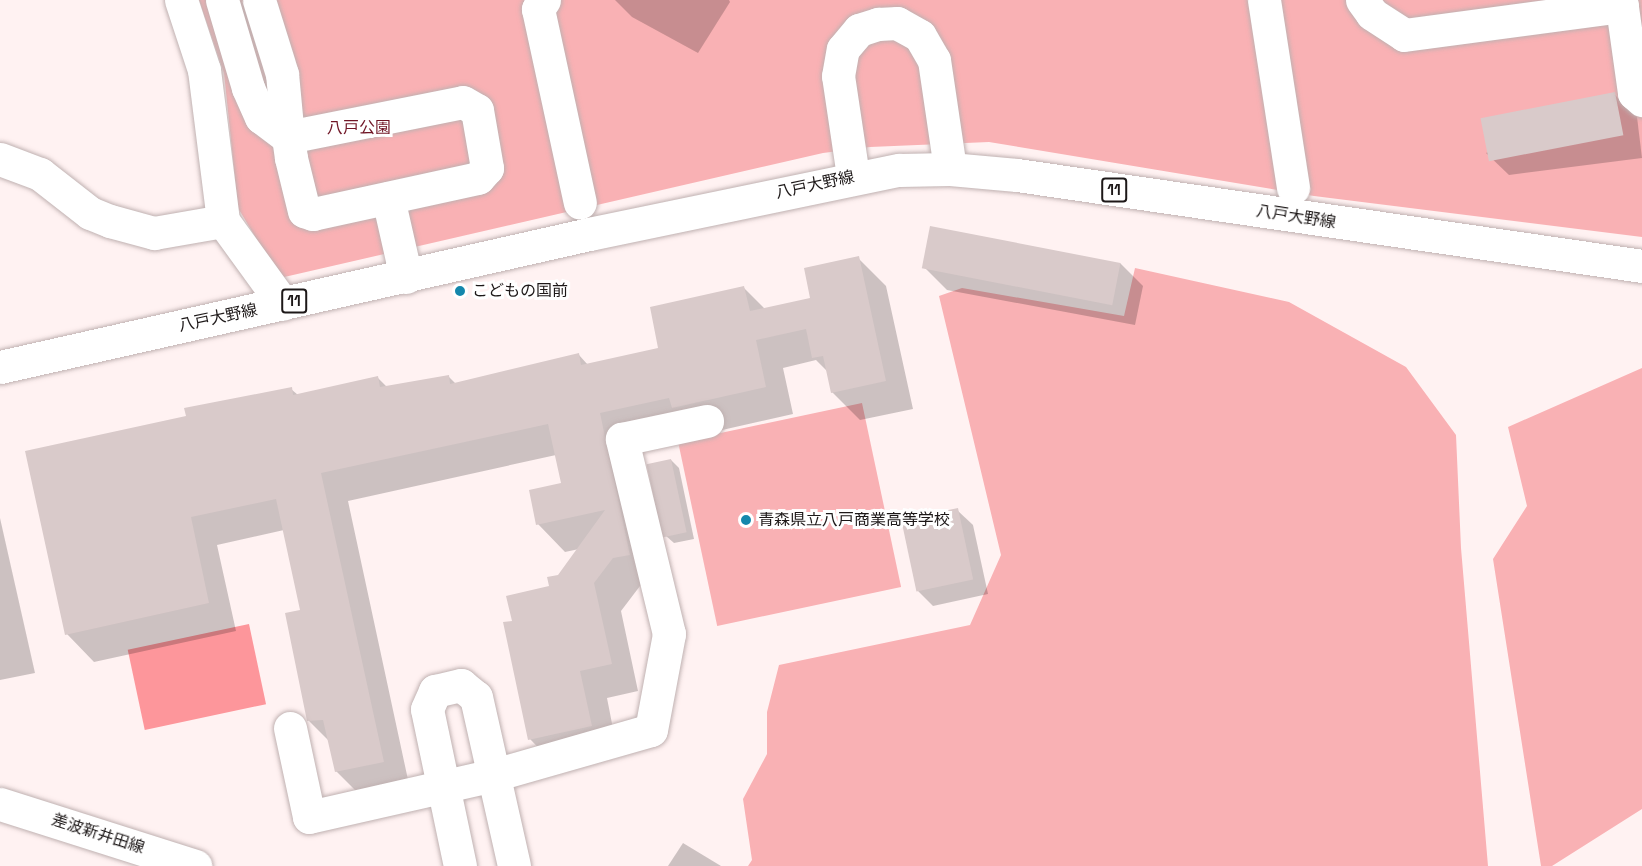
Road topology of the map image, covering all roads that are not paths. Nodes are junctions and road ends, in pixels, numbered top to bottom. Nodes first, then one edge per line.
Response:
1 (181, 0) edge
2 (222, 0) edge
3 (259, 0) edge
4 (1264, 0) edge
5 (1362, 0) edge
6 (534, 3) edge
7 (1621, 3) edge
8 (1642, 100) edge
9 (288, 136) junction
10 (0, 159) edge
11 (950, 169) junction
12 (853, 176) junction
13 (1293, 188) dead end
14 (388, 198) junction
15 (580, 202) dead end
16 (223, 221) junction
17 (1642, 266) edge
18 (406, 277) junction
19 (283, 304) junction
20 (0, 367) edge
21 (708, 421) dead end
22 (290, 728) dead end
23 (494, 775) junction
24 (444, 788) junction
25 (0, 804) edge
26 (195, 866) edge
27 (460, 866) edge
28 (514, 866) edge

1 - 16 main road
2 - 9 main road
3 - 9 main road
4 - 13 main road
5 - 7 main road
6 - 15 main road
7 - 8 main road
9 - 14 main road
9 - 14 main road
10 - 16 main road
11 - 12 main road, 八戸大野線 / 11
11 - 12 main road
11 - 17 main road, 八戸大野線 / 11
12 - 18 main road, 八戸大野線 / 11
14 - 18 main road
16 - 19 main road
18 - 19 main road, 八戸大野線 / 11
19 - 20 main road, 八戸大野線 / 11
21 - 23 main road
22 - 24 main road
23 - 24 main road
23 - 24 main road
23 - 28 main road
24 - 27 main road
25 - 26 main road, 差波新井田線

